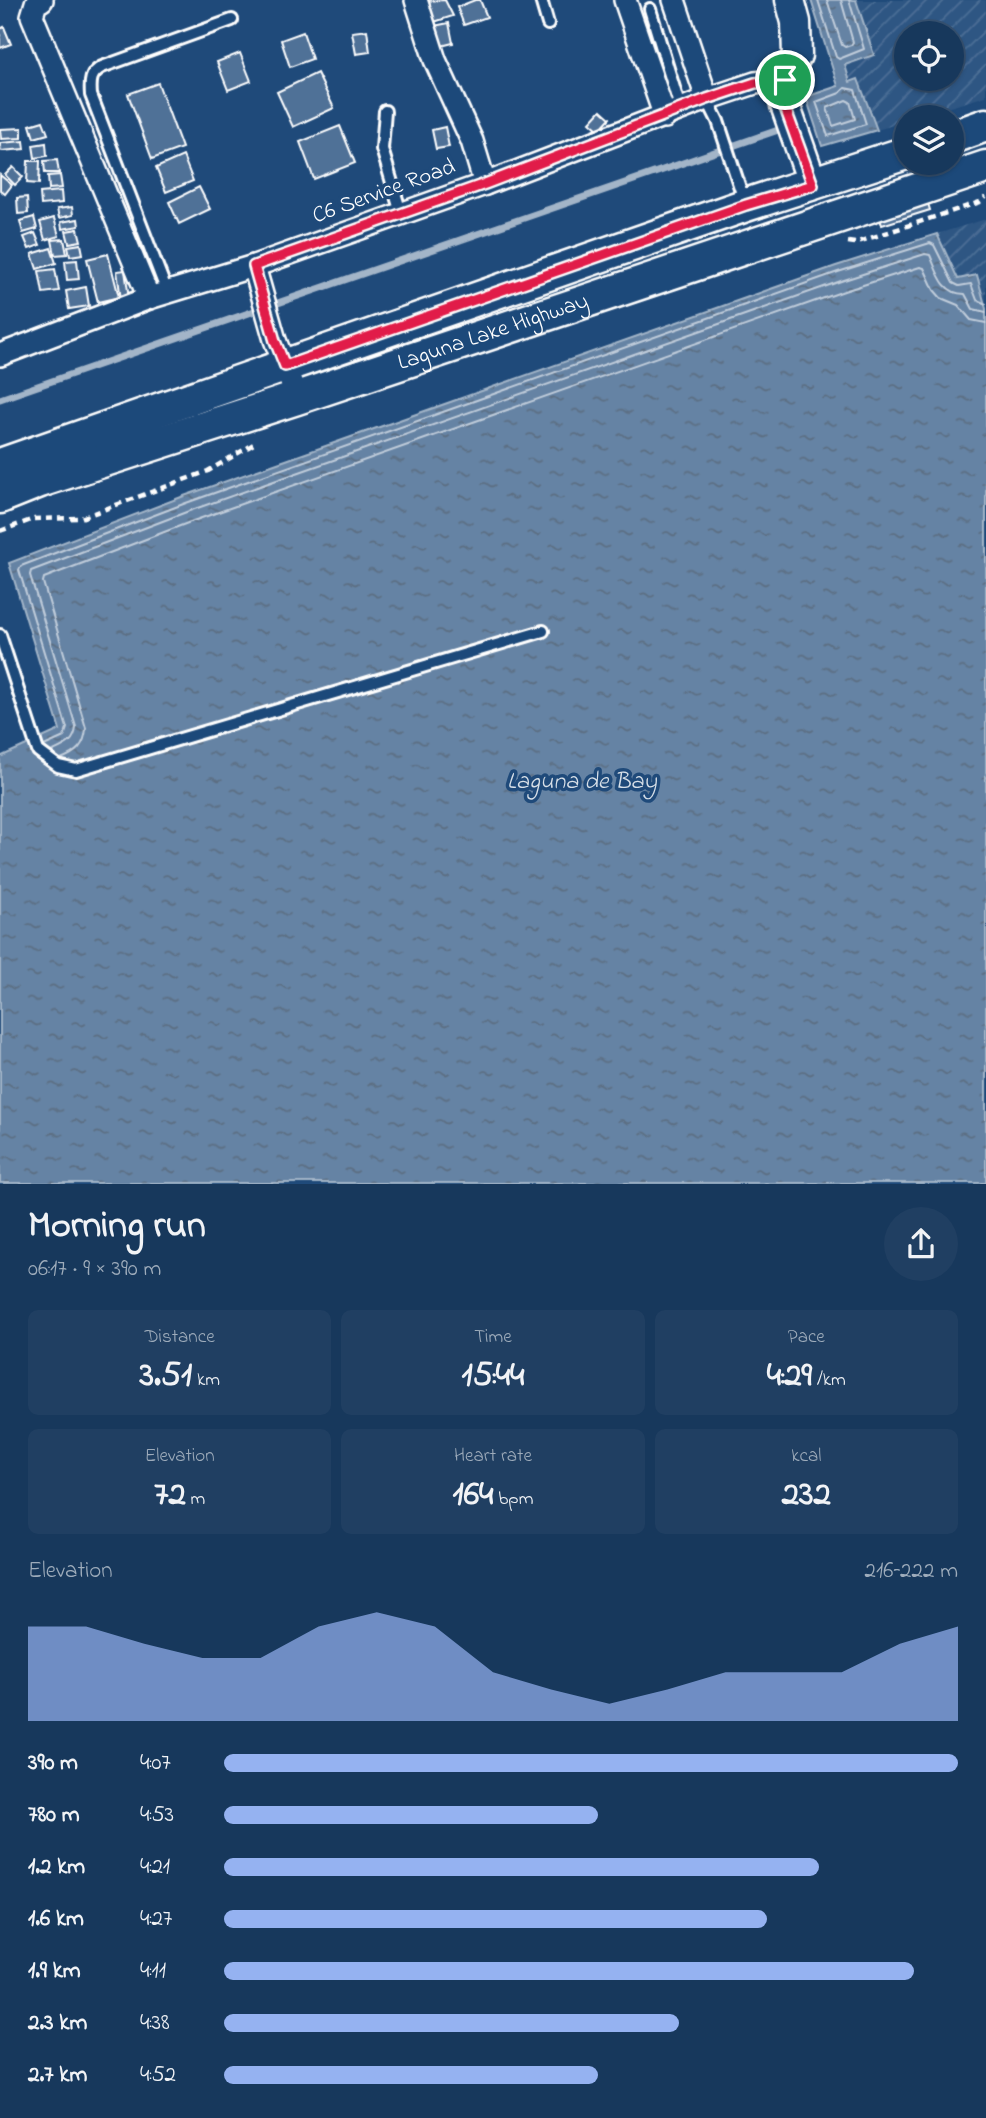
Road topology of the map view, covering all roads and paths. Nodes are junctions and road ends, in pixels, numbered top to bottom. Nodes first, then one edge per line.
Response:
1 (42, 0) edge
2 (416, 0) edge
3 (541, 0) edge
4 (625, 0) edge
5 (674, 0) edge
6 (790, 0) edge
7 (650, 9) dead end
8 (232, 20) dead end
9 (548, 24) dead end
10 (784, 91) junction
11 (707, 99) junction
12 (384, 111) dead end
13 (673, 114) junction
14 (986, 125) edge
15 (964, 133) edge
16 (894, 157) edge
17 (986, 167) edge
18 (485, 184) junction
19 (813, 185) junction
20 (986, 197) edge
21 (746, 205) junction
22 (401, 213) junction
23 (855, 243) dead end
24 (256, 274) junction
25 (158, 295) junction
26 (280, 353) junction
27 (0, 355) edge
28 (297, 398) junction
29 (0, 465) edge
30 (0, 497) edge
31 (543, 631) dead end
32 (0, 635) edge

1 - 25 street
2 - 18 street
3 - 9 lane
4 - 13 street
5 - 11 street
6 - 10 main road
7 - 13 lane
8 - 25 lane
10 - 11 street, C6 Service Road
10 - 19 main road
11 - 13 street, C6 Service Road
11 - 21 lane
12 - 22 lane
13 - 18 street, C6 Service Road
14 - 15 main road
16 - 19 main road, Laguna Lake Highway
17 - 28 main road, Laguna Lake Highway
18 - 22 street, C6 Service Road
19 - 21 main road, Laguna Lake Highway
20 - 23 path
21 - 26 main road, Laguna Lake Highway
22 - 24 street, C6 Service Road
24 - 25 street, C6 Service Road
24 - 26 street
25 - 27 street, C6 Service Road
26 - 28 street
26 - 29 main road, Laguna Lake Highway
28 - 30 main road, Laguna Lake Highway
31 - 32 lane

